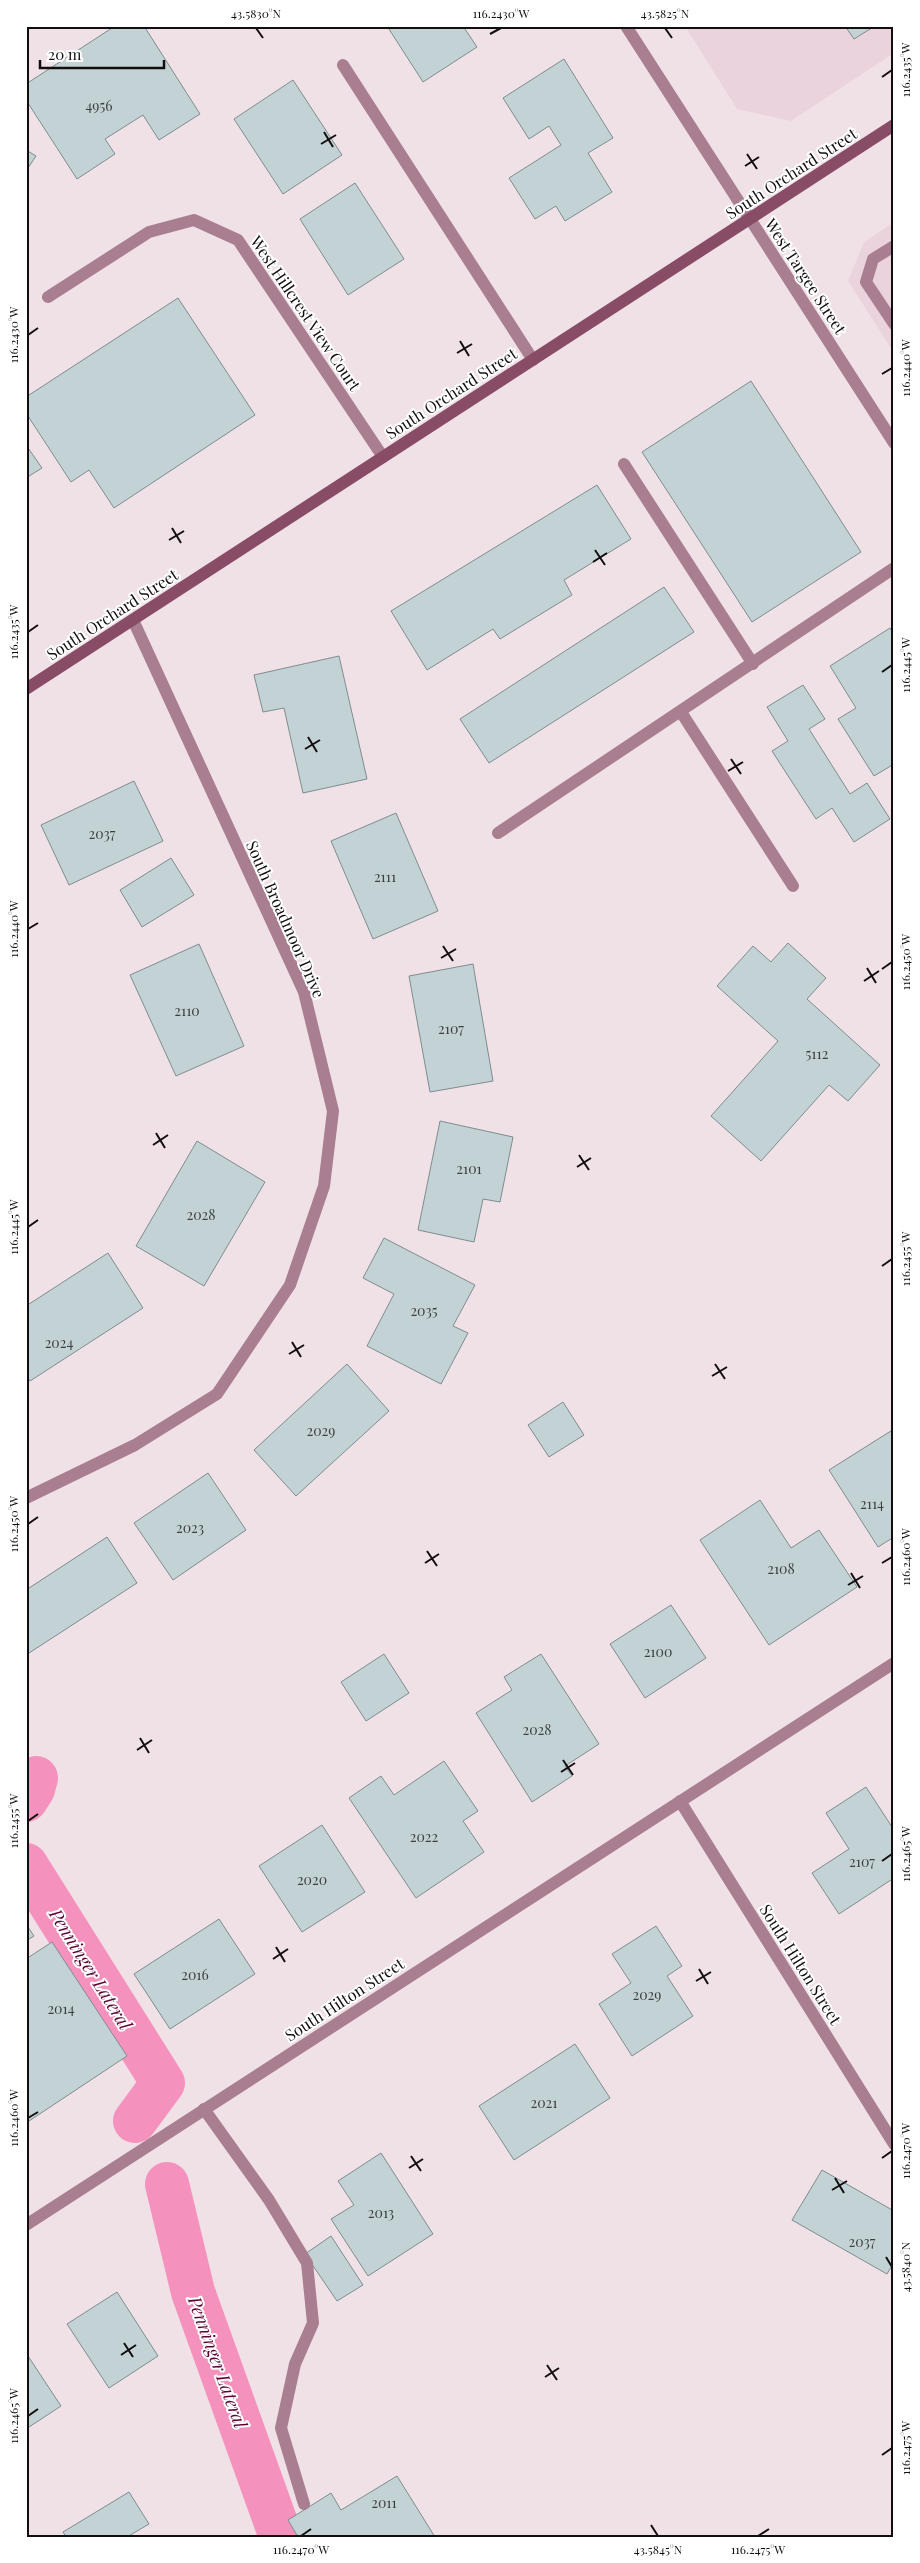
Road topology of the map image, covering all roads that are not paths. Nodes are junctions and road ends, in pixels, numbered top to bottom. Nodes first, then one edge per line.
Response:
1 (626, 26) edge
2 (343, 65) dead end
3 (894, 125) edge
4 (750, 219) junction
5 (894, 246) edge
6 (48, 297) dead end
7 (894, 324) edge
8 (533, 360) junction
9 (894, 443) edge
10 (383, 457) junction
11 (624, 464) dead end
12 (894, 568) edge
13 (133, 620) junction
14 (753, 664) junction
15 (26, 689) edge
16 (681, 712) junction
17 (498, 833) dead end
18 (793, 886) dead end
19 (26, 1498) edge
20 (894, 1663) edge
21 (680, 1801) junction
22 (204, 2109) junction
23 (894, 2144) edge
24 (26, 2225) edge
25 (304, 2504) dead end

1 - 4 street, West Targee Street
2 - 8 street
3 - 4 main road, South Orchard Street
4 - 8 main road, South Orchard Street
4 - 9 street, West Targee Street
5 - 7 street
6 - 10 street, West Hillcrest View Court
8 - 10 main road, South Orchard Street
10 - 13 main road, South Orchard Street
11 - 14 street
12 - 14 street
13 - 15 main road, South Orchard Street
13 - 19 street, South Broadmoor Drive
14 - 16 street
16 - 17 street
16 - 18 street
20 - 21 street, South Hilton Street
21 - 22 street, South Hilton Street
21 - 23 street, South Hilton Street
22 - 24 street, South Hilton Street
22 - 25 street

